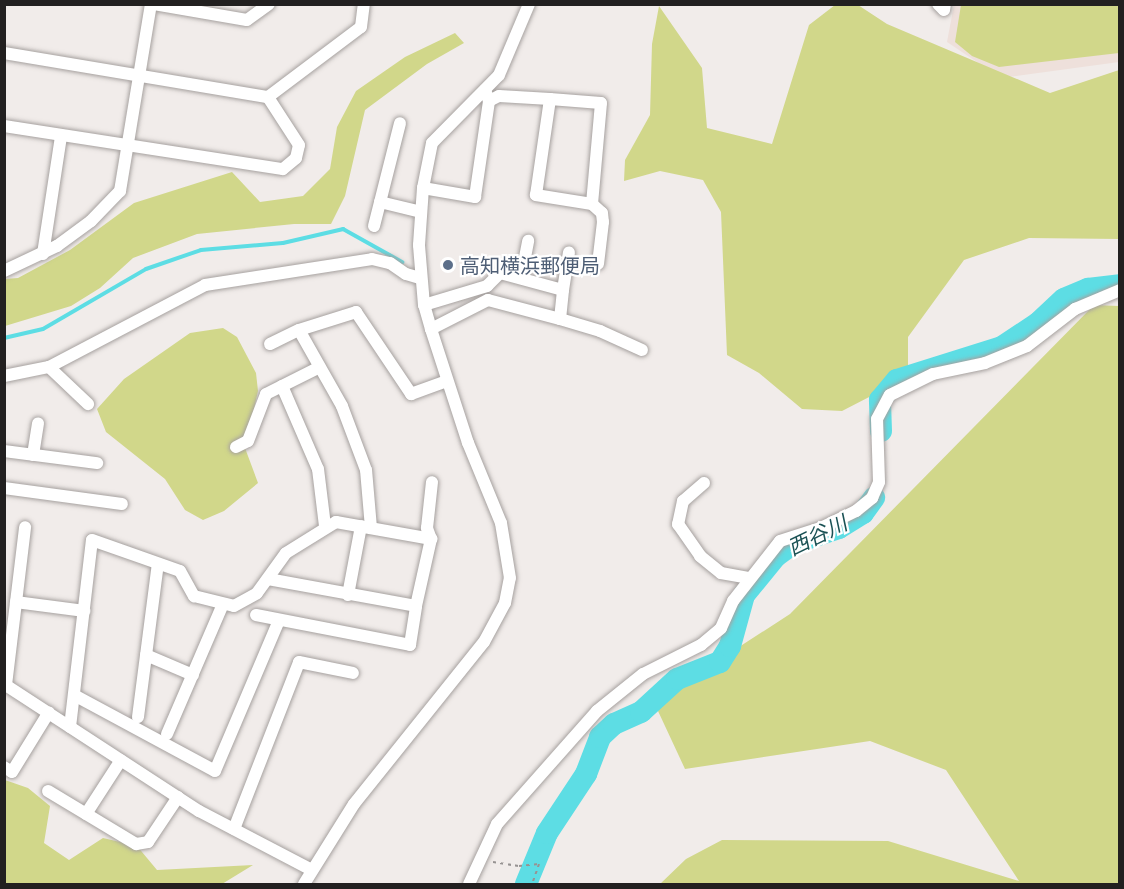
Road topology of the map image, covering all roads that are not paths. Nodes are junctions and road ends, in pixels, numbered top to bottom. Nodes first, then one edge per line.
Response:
1 (152, 4) edge
2 (269, 4) edge
3 (364, 4) edge
4 (529, 4) edge
5 (938, 4) edge
6 (945, 4) edge
7 (216, 10) edge
8 (4, 53) edge
9 (139, 74) junction
10 (487, 96) junction
11 (268, 97) junction
12 (550, 99) junction
13 (400, 123) dead end
14 (4, 126) edge
15 (61, 136) junction
16 (128, 147) junction
17 (423, 188) junction
18 (380, 202) junction
19 (592, 204) junction
20 (421, 212) junction
21 (374, 226) dead end
22 (528, 241) dead end
23 (569, 252) dead end
24 (43, 254) junction
25 (598, 264) dead end
26 (4, 271) edge
27 (420, 278) junction
28 (521, 278) junction
29 (562, 290) junction
30 (1119, 290) edge
31 (424, 305) junction
32 (560, 319) junction
33 (431, 329) junction
34 (299, 330) junction
35 (270, 344) dead end
36 (642, 350) dead end
37 (49, 367) junction
38 (320, 367) junction
39 (4, 376) edge
40 (446, 381) junction
41 (282, 386) junction
42 (88, 404) dead end
43 (38, 423) dead end
44 (236, 447) dead end
45 (4, 451) edge
46 (33, 455) junction
47 (97, 463) dead end
48 (432, 482) dead end
49 (704, 483) dead end
50 (4, 488) edge
51 (122, 504) dead end
52 (325, 526) junction
53 (25, 527) dead end
54 (366, 527) junction
55 (431, 539) junction
56 (158, 564) junction
57 (750, 578) junction
58 (268, 579) junction
59 (348, 595) junction
60 (16, 602) junction
61 (222, 606) junction
62 (416, 606) junction
63 (84, 611) junction
64 (256, 615) dead end
65 (279, 620) junction
66 (146, 655) junction
67 (353, 672) dead end
68 (193, 675) junction
69 (5, 684) edge
70 (74, 695) junction
71 (48, 712) junction
72 (138, 717) dead end
73 (70, 727) junction
74 (167, 734) dead end
75 (121, 760) junction
76 (4, 767) edge
77 (48, 791) dead end
78 (178, 797) junction
79 (86, 814) junction
80 (234, 830) junction
81 (312, 870) junction
82 (304, 885) edge
83 (470, 885) edge

1 - 7 street
1 - 9 street
2 - 7 street
3 - 11 street
4 - 10 street
5 - 6 street
8 - 9 street
9 - 11 street
9 - 16 street
10 - 12 street
10 - 17 street
10 - 17 street
11 - 16 street
12 - 19 street
12 - 19 street
13 - 18 street
14 - 15 street
15 - 16 street
15 - 24 street
16 - 24 street
17 - 20 street
18 - 20 street
18 - 21 street
19 - 25 street
20 - 27 street
22 - 28 street
23 - 29 street
24 - 26 street
27 - 31 street
27 - 37 street
28 - 29 street
28 - 31 street
29 - 32 street
30 - 57 street
31 - 33 street
32 - 33 street
32 - 36 street
33 - 40 street
34 - 35 street
34 - 38 street
34 - 40 street
37 - 39 street
37 - 42 street
38 - 41 street
38 - 54 street
40 - 81 street
41 - 44 street
41 - 52 street
43 - 46 street
45 - 46 street
46 - 47 street
48 - 55 street
49 - 57 street
50 - 51 street
52 - 54 street
52 - 58 street
53 - 60 street
54 - 55 street
54 - 59 street
55 - 62 street
56 - 61 street
56 - 63 street
56 - 66 street
57 - 83 street
58 - 59 street
58 - 61 street
59 - 62 street
60 - 63 street
60 - 69 street
61 - 68 street
62 - 65 street
63 - 70 street
64 - 65 street
65 - 70 street
66 - 68 street
66 - 72 street
67 - 80 street
68 - 74 street
69 - 71 street
70 - 73 street
71 - 73 street
71 - 76 street
73 - 75 street
75 - 78 street
75 - 79 street
77 - 79 street
78 - 79 street
78 - 80 street
80 - 81 street
81 - 82 street

